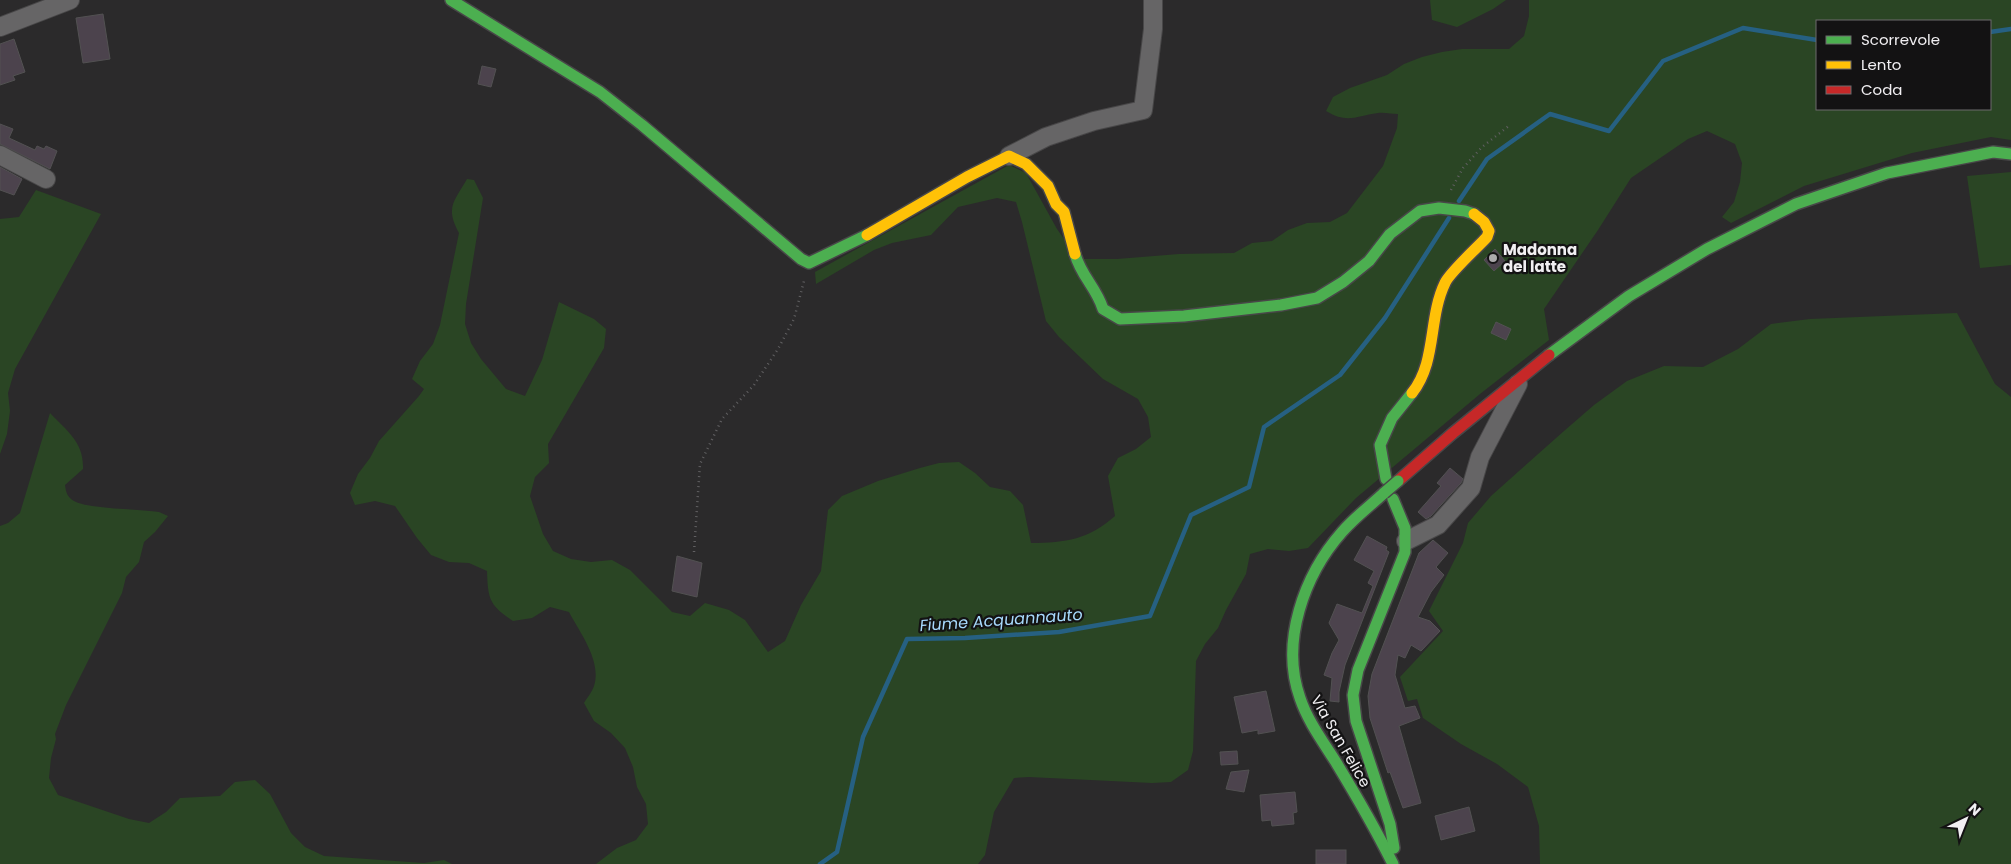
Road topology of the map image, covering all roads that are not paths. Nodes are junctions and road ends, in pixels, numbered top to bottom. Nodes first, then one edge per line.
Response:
1 (70, 0) edge
2 (452, 0) edge
3 (1153, 0) edge
4 (0, 26) edge
5 (2011, 154) edge
6 (0, 155) edge
7 (1009, 156) junction
8 (46, 179) dead end
9 (1522, 377) junction
10 (1392, 480) junction
11 (1389, 496) junction
12 (1406, 541) junction
13 (1392, 864) edge

1 - 4 street
2 - 7 street
3 - 7 street
5 - 9 street, Via San Felice
6 - 8 street
7 - 10 street
9 - 10 street, Via San Felice
9 - 12 street
10 - 11 street, Via San Felice, bridge
11 - 12 street
11 - 13 street, Via San Felice
12 - 13 street

